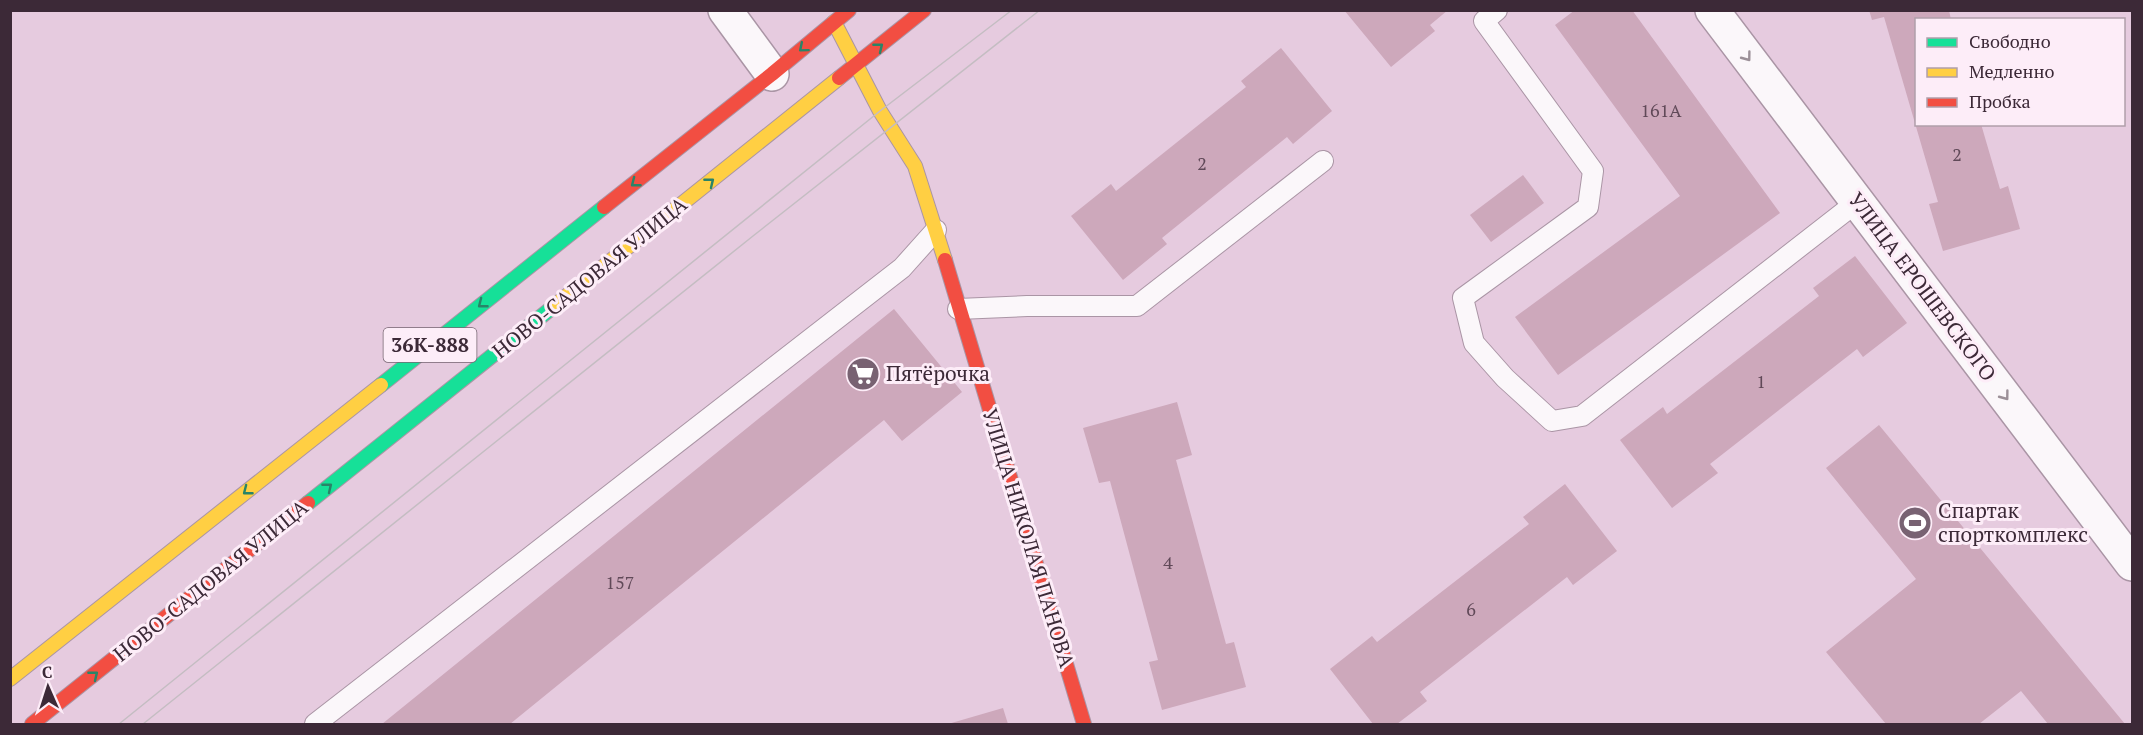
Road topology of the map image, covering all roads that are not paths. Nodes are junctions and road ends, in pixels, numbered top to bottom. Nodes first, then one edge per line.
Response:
1 (725, 10) edge
2 (849, 10) edge
3 (924, 10) edge
4 (1497, 10) edge
5 (1712, 10) edge
6 (834, 22) junction
7 (856, 65) junction
8 (772, 74) junction
9 (1323, 161) dead end
10 (1857, 202) junction
11 (936, 230) junction
12 (958, 309) junction
13 (2133, 564) edge
14 (10, 679) edge
15 (32, 724) edge
16 (315, 724) edge
17 (1084, 724) edge

1 - 8 street
2 - 6 main road, 36К-888
7 -> 3 main road, НОВО-САДОВАЯ УЛИЦА
4 - 10 lane
5 -> 10 street, УЛИЦА ЕРОШЕВСКОГО
6 - 7 main road, УЛИЦА НИКОЛАЯ ПАНОВА
6 -> 8 main road, 36К-888
7 - 11 main road, УЛИЦА НИКОЛАЯ ПАНОВА
15 -> 7 main road, НОВО-САДОВАЯ УЛИЦА
8 -> 14 main road, 36К-888
9 - 12 lane
10 -> 13 street, УЛИЦА ЕРОШЕВСКОГО
11 - 12 main road, УЛИЦА НИКОЛАЯ ПАНОВА
11 - 16 lane
12 - 17 main road, УЛИЦА НИКОЛАЯ ПАНОВА

